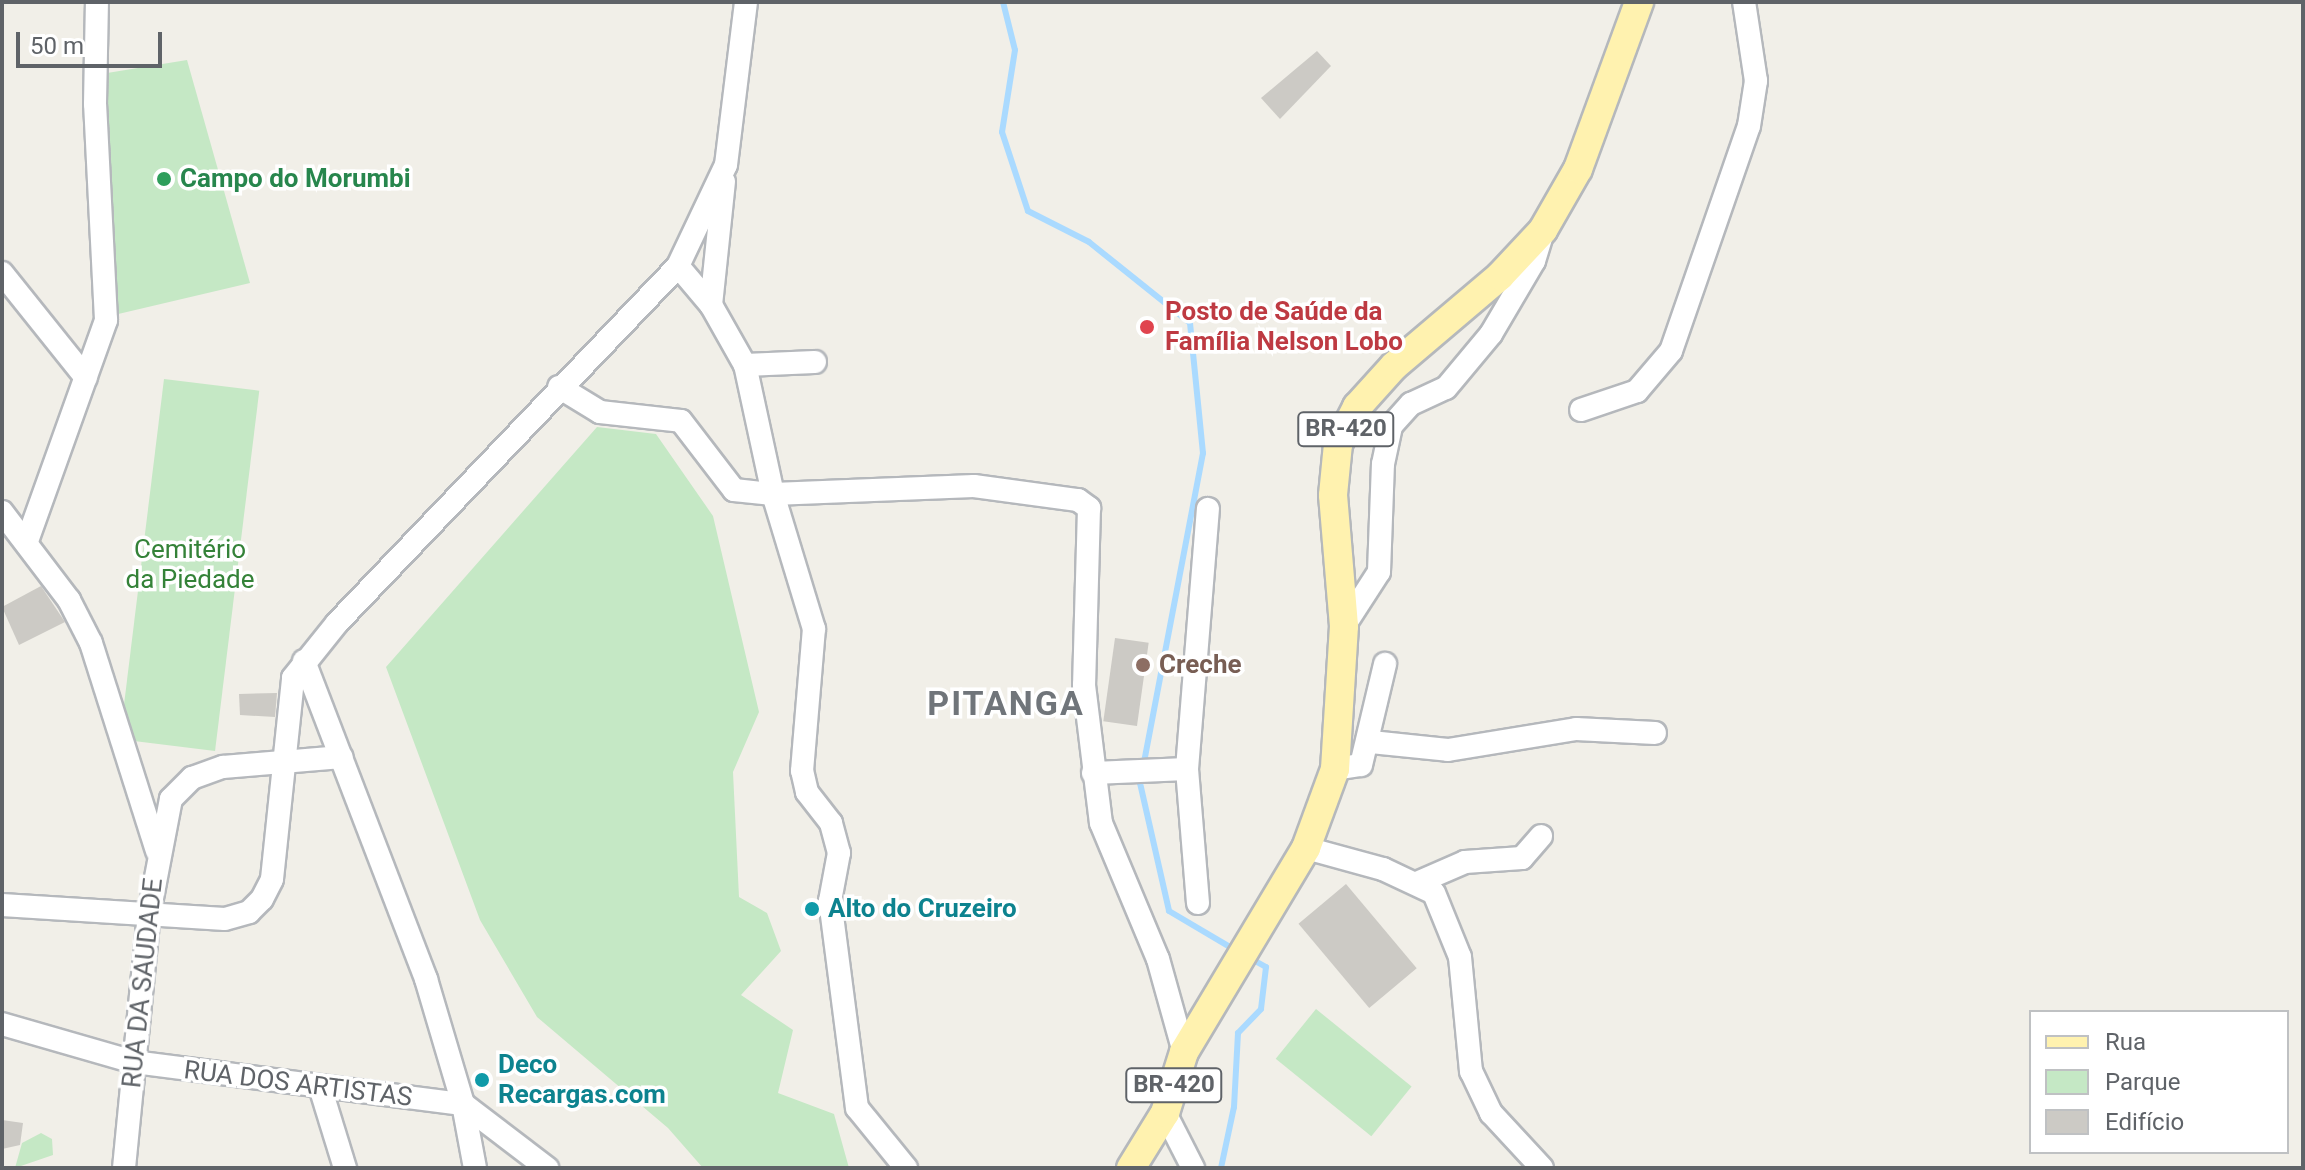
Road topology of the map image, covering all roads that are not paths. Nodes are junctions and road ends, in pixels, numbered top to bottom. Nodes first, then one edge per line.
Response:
1 (97, 2) edge
2 (746, 2) edge
3 (1639, 2) edge
4 (1744, 2) edge
5 (726, 165) junction
6 (1543, 230) junction
7 (678, 266) junction
8 (2, 273) edge
9 (711, 305) junction
10 (815, 362) dead end
11 (745, 365) junction
12 (86, 378) junction
13 (559, 387) junction
14 (1581, 410) dead end
15 (773, 494) junction
16 (1208, 509) dead end
17 (2, 512) edge
18 (27, 541) junction
19 (1344, 626) junction
20 (304, 661) junction
21 (1385, 664) dead end
22 (1655, 733) dead end
23 (1371, 742) junction
24 (342, 757) junction
25 (283, 767) junction
26 (1187, 769) junction
27 (1335, 769) junction
28 (1093, 773) junction
29 (1541, 836) dead end
30 (1306, 848) junction
31 (157, 851) junction
32 (1419, 882) junction
33 (1198, 903) dead end
34 (2, 905) edge
35 (149, 914) junction
36 (2, 1024) edge
37 (1184, 1052) junction
38 (134, 1062) junction
39 (321, 1090) junction
40 (463, 1104) junction
41 (1165, 1113) junction
42 (1522, 1160) edge
43 (124, 1168) edge
44 (345, 1168) edge
45 (475, 1168) edge
46 (547, 1168) edge
47 (906, 1168) edge
48 (1131, 1168) edge
49 (1193, 1168) edge
50 (1542, 1168) edge

1 - 12 street
2 - 5 street
3 - 6 main road, BR-420
4 - 14 street
5 - 7 street
5 - 9 street
6 - 19 street
6 - 19 main road, BR-420
7 - 9 street
7 - 13 street
8 - 12 street
9 - 11 street
10 - 11 street
11 - 15 street
12 - 18 street
13 - 15 street
13 - 20 street
15 - 28 street
15 - 47 street
16 - 26 street
17 - 18 street
18 - 31 street
19 - 27 main road, BR-420
20 - 24 street
20 - 25 street
21 - 23 street
22 - 23 street
23 - 27 street
24 - 25 street
24 - 40 street
25 - 31 street, RUA DA SAUDADE
25 - 35 street
26 - 28 street
26 - 33 street
27 - 30 main road, BR-420
28 - 37 street
29 - 32 street
30 - 32 street
30 - 37 main road, BR-420
31 - 35 street, RUA DA SAUDADE
32 - 42 street
34 - 35 street
35 - 38 street, RUA DA SAUDADE
36 - 38 street, RUA DOS ARTISTAS
37 - 41 main road, BR-420
38 - 39 street, RUA DOS ARTISTAS
38 - 43 street, RUA DA SAUDADE
39 - 40 street, RUA DOS ARTISTAS
39 - 44 street
40 - 45 street
40 - 46 street
41 - 48 main road, BR-420
41 - 49 street
42 - 50 street

